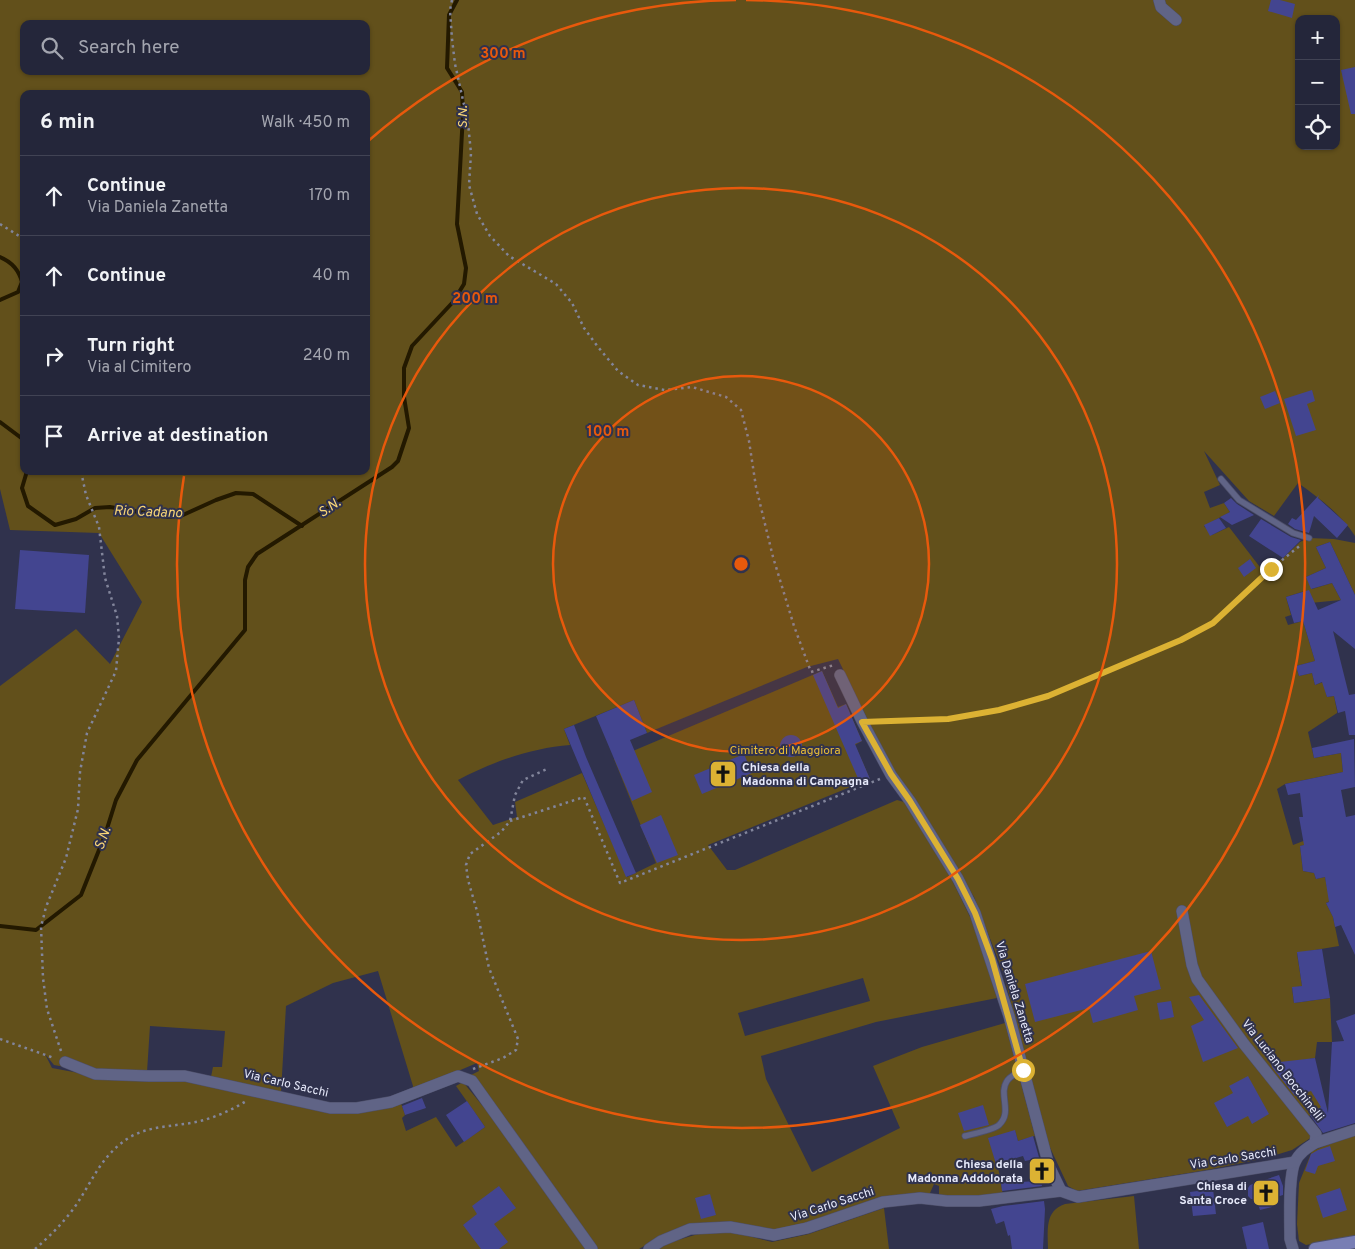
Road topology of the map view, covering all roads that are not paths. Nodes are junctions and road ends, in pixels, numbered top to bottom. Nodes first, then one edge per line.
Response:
1 (1159, 0) edge
2 (1176, 20) dead end
3 (1221, 480) dead end
4 (1309, 538) road end
5 (840, 675) road end
6 (1182, 911) dead end
7 (65, 1062) road end
8 (1023, 1070) junction
9 (1355, 1130) edge
10 (965, 1136) dead end
11 (1315, 1143) junction
12 (1295, 1162) junction
13 (1061, 1191) junction
14 (1355, 1242) edge
15 (592, 1249) edge
16 (649, 1249) edge
17 (1293, 1249) edge
18 (1315, 1249) edge

1 - 2 street
3 - 4 lane
5 - 8 street, Via Daniela Zanetta
6 - 11 street, Via Luciano Bocchinelli
7 - 15 street, Via Carlo Sacchi
8 - 10 lane
8 - 13 street, Via Daniela Zanetta
9 - 11 street
11 - 12 street
12 - 13 street, Via Carlo Sacchi
12 - 17 street
13 - 16 street, Via Carlo Sacchi
14 - 18 street

